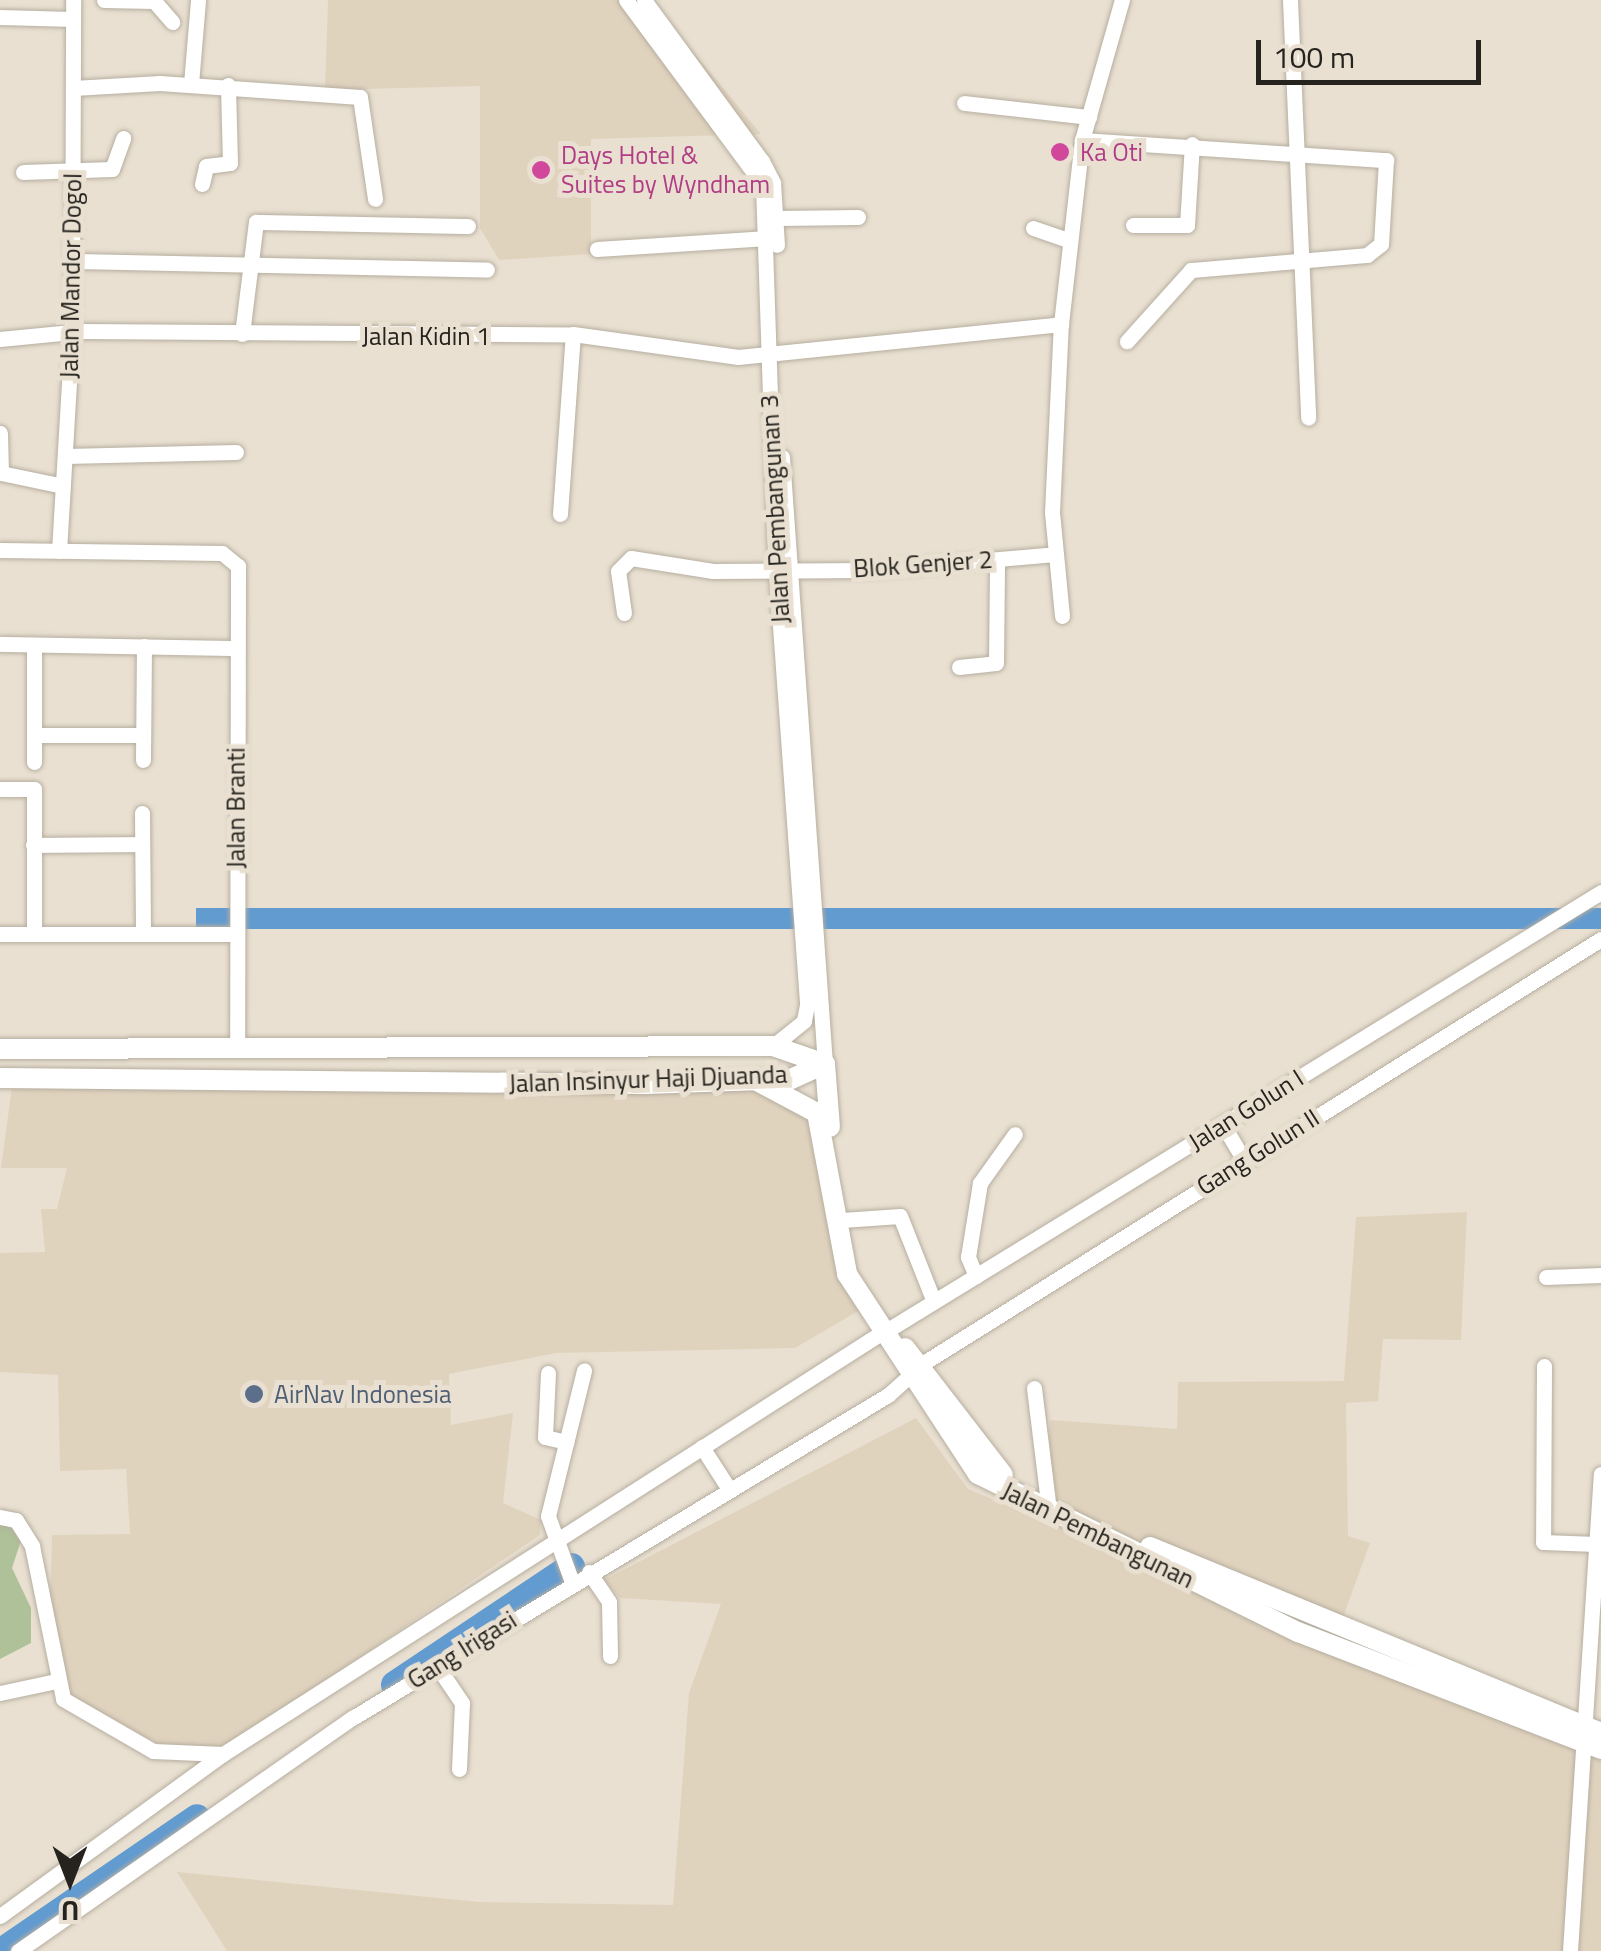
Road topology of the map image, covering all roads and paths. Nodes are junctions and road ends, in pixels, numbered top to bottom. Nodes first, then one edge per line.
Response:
1 (73, 0) edge
2 (104, 0) edge
3 (198, 0) edge
4 (626, 0) edge
5 (644, 0) edge
6 (1122, 0) edge
7 (1290, 0) edge
8 (0, 17) edge
9 (73, 19) junction
10 (172, 22) dead end
11 (191, 84) junction
12 (228, 85) junction
13 (73, 88) junction
14 (964, 103) dead end
15 (1089, 116) junction
16 (122, 138) dead end
17 (1082, 140) junction
18 (1192, 144) junction
19 (1293, 146) junction
20 (73, 171) junction
21 (23, 172) dead end
22 (202, 184) dead end
23 (375, 199) dead end
24 (858, 216) dead end
25 (777, 218) junction
26 (1133, 225) dead end
27 (468, 226) dead end
28 (1033, 228) dead end
29 (768, 238) junction
30 (1070, 241) junction
31 (597, 248) dead end
32 (72, 260) junction
33 (1296, 262) junction
34 (247, 263) junction
35 (487, 270) dead end
36 (1061, 324) junction
37 (72, 334) junction
38 (242, 334) junction
39 (573, 334) junction
40 (0, 339) edge
41 (1127, 340) dead end
42 (773, 351) junction
43 (1308, 418) dead end
44 (0, 433) edge
45 (236, 452) dead end
46 (65, 456) junction
47 (63, 486) junction
48 (560, 514) dead end
49 (0, 550) edge
50 (59, 551) junction
51 (1055, 554) junction
52 (997, 560) junction
53 (783, 570) junction
54 (624, 612) dead end
55 (1062, 616) dead end
56 (0, 644) edge
57 (34, 644) junction
58 (144, 646) junction
59 (237, 648) junction
60 (959, 667) dead end
61 (143, 734) junction
62 (34, 735) junction
63 (142, 760) dead end
64 (34, 762) dead end
65 (0, 789) edge
66 (142, 812) dead end
67 (141, 844) junction
68 (33, 845) junction
69 (1601, 892) edge
70 (0, 934) edge
71 (34, 934) junction
72 (142, 934) junction
73 (236, 934) junction
74 (1601, 938) edge
75 (773, 1046) junction
76 (0, 1048) edge
77 (34, 1049) junction
78 (236, 1050) junction
79 (583, 1050) junction
80 (824, 1064) junction
81 (0, 1078) edge
82 (33, 1079) junction
83 (757, 1081) junction
84 (582, 1085) junction
85 (1226, 1130) junction
86 (1015, 1134) dead end
87 (1243, 1158) junction
88 (842, 1220) junction
89 (1601, 1275) edge
90 (976, 1276) junction
91 (1546, 1276) dead end
92 (934, 1302) junction
93 (888, 1333) junction
94 (1544, 1366) dead end
95 (584, 1370) dead end
96 (913, 1372) junction
97 (548, 1373) dead end
98 (1034, 1388) dead end
99 (566, 1442) junction
100 (706, 1452) junction
101 (1601, 1474) edge
102 (725, 1484) junction
103 (1048, 1502) junction
104 (0, 1517) edge
105 (1596, 1544) junction
106 (555, 1549) junction
107 (590, 1572) junction
108 (570, 1578) junction
109 (610, 1656) dead end
110 (436, 1666) junction
111 (56, 1681) junction
112 (0, 1693) edge
113 (1592, 1740) edge
114 (223, 1754) junction
115 (459, 1769) dead end
116 (0, 1916) edge
117 (18, 1951) edge
118 (1570, 1951) edge

1 - 9 street, Jalan Mandor Dogol
2 - 10 street
3 - 11 street
4 - 29 street, Jalan Pembangunan 3
5 - 25 street, Jalan Pembangunan 3
6 - 15 street
7 - 19 street
8 - 9 street
9 - 13 street, Jalan Mandor Dogol
11 - 12 street
11 - 13 street
12 - 22 street
12 - 23 street
13 - 20 street, Jalan Mandor Dogol
14 - 15 street
15 - 17 street
16 - 20 street
17 - 18 street
17 - 30 street
18 - 19 street
18 - 26 street
19 - 33 street
19 - 33 street
20 - 21 street
20 - 32 street, Jalan Mandor Dogol
24 - 25 street
25 - 42 street, Jalan Pembangunan 3
27 - 34 street
28 - 30 street
29 - 31 street
29 - 42 street, Jalan Pembangunan 3
30 - 36 street
32 - 34 street
32 - 37 street, Jalan Mandor Dogol
33 - 41 street
33 - 43 street
34 - 35 street
34 - 38 street
36 - 42 street, Jalan Kidin 1
36 - 51 street
37 - 38 street, Jalan Kidin 1
37 - 40 street, Jalan Kidin 1
37 - 46 street, Jalan Mandor Dogol
38 - 39 street, Jalan Kidin 1
39 - 42 street, Jalan Kidin 1
39 - 48 street
42 - 53 street, Jalan Pembangunan 3
44 - 47 street
45 - 46 street
46 - 47 street, Jalan Mandor Dogol
47 - 50 street, Jalan Mandor Dogol
49 - 50 street
50 - 59 street, Jalan Branti
51 - 52 street, Blok Genjer 2
51 - 55 street
52 - 53 street, Blok Genjer 2
52 - 60 street
53 - 54 street, Blok Genjer 2
53 - 75 street, Jalan Pembangunan 3
53 - 80 street, Jalan Pembangunan 3
56 - 57 street
57 - 58 street
57 - 62 street
58 - 59 street
58 - 61 street
59 - 73 street, Jalan Branti
61 - 62 street
61 - 63 street
62 - 64 street
65 - 68 street
66 - 67 street
67 - 68 street
67 - 72 street
68 - 71 street
69 - 85 street, Jalan Golun I
70 - 71 street
71 - 72 street
72 - 73 street
73 - 78 street, Jalan Branti
74 - 87 street, Gang Golun II
75 - 79 main road, Jalan Insinyur Haji Djuanda
75 - 80 main road, Jalan Insinyur Haji Djuanda
76 - 77 main road, Jalan Insinyur Haji Djuanda
77 - 78 main road, Jalan Insinyur Haji Djuanda
77 - 82 main road
78 - 79 main road, Jalan Insinyur Haji Djuanda
79 - 84 main road
80 - 83 main road, Jalan Insinyur Haji Djuanda
80 - 88 main road, Jalan Pembangunan
81 - 82 main road, Jalan Insinyur Haji Djuanda
82 - 84 main road, Jalan Insinyur Haji Djuanda
83 - 84 main road, Jalan Insinyur Haji Djuanda
83 - 93 main road, Jalan Pembangunan
85 - 87 street
85 - 90 street, Jalan Golun I
86 - 90 street
87 - 96 street, Gang Golun II
88 - 92 street
88 - 93 main road, Jalan Pembangunan
89 - 91 street
90 - 92 street, Jalan Golun I
92 - 93 street, Jalan Golun I
93 - 96 main road, Jalan Pembangunan
93 - 100 street, Jalan Golun I
94 - 105 street
95 - 99 street
96 - 102 street, Gang Irigasi
96 - 103 main road, Jalan Pembangunan
96 - 113 main road, Jalan Pembangunan
97 - 99 street
98 - 103 street
99 - 106 street
100 - 102 street
100 - 106 street, Jalan Golun I
101 - 105 street
102 - 107 street, Gang Irigasi
103 - 113 main road, Jalan Pembangunan
104 - 111 street
105 - 113 street
106 - 108 street
106 - 114 street, Jalan Golun I
107 - 108 street, Gang Irigasi
107 - 109 street
108 - 110 street, Gang Irigasi
110 - 115 street
110 - 117 street, Gang Irigasi
111 - 112 street
111 - 114 street
113 - 118 street
114 - 116 street, Jalan Golun I

